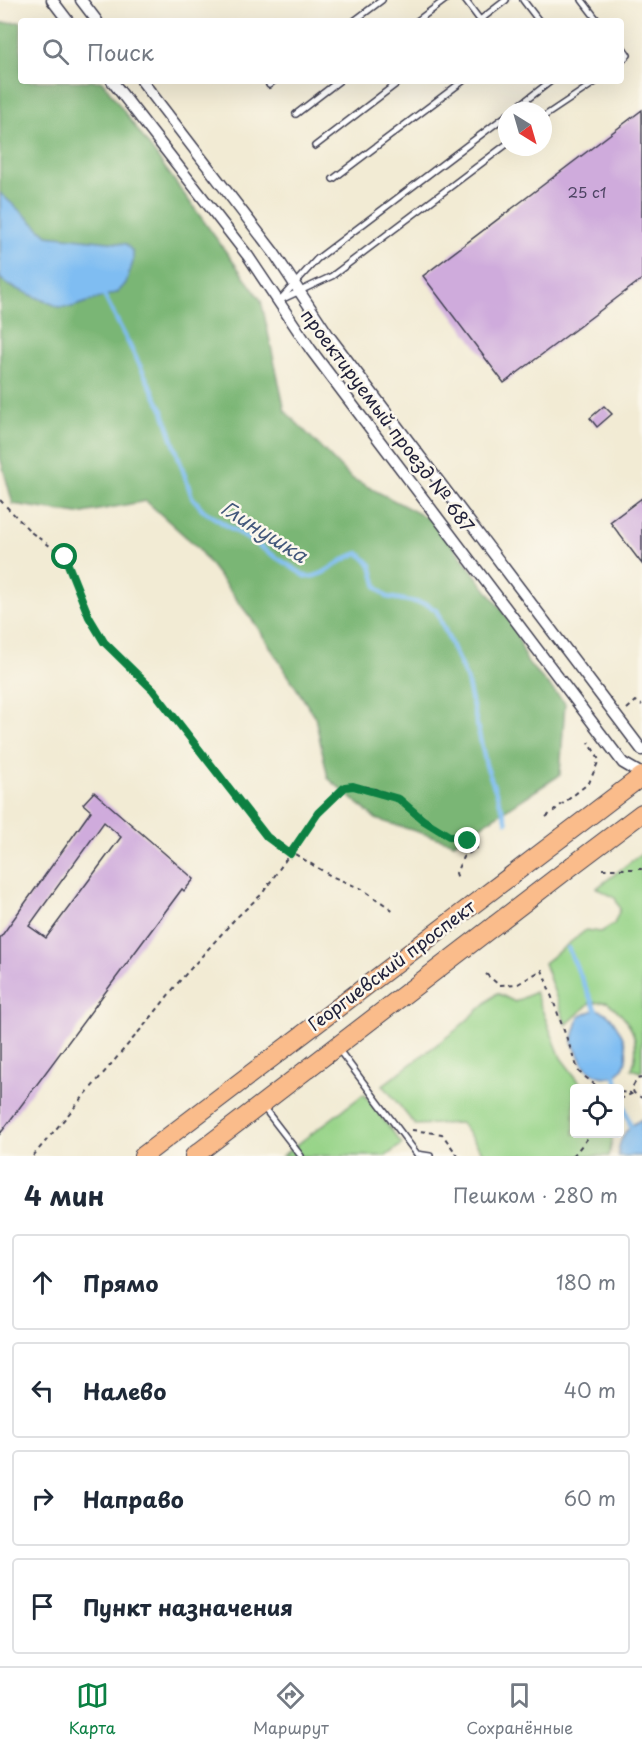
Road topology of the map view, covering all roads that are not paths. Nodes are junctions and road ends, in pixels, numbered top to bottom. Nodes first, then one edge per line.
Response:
1 (52, 0) edge
2 (81, 0) edge
3 (382, 0) edge
4 (445, 0) edge
5 (465, 0) edge
6 (506, 0) edge
7 (523, 0) edge
8 (582, 0) edge
9 (66, 18) edge
10 (95, 18) edge
11 (358, 18) edge
12 (421, 18) edge
13 (478, 18) edge
14 (482, 18) edge
15 (537, 18) edge
16 (596, 18) edge
17 (114, 84) edge
18 (144, 84) edge
19 (335, 84) edge
20 (396, 84) edge
21 (459, 84) edge
22 (547, 84) edge
23 (592, 84) edge
24 (524, 102) edge
25 (552, 111) edge
26 (296, 114) dead end
27 (498, 122) edge
28 (315, 146) dead end
29 (498, 151) edge
30 (333, 179) dead end
31 (297, 288) junction
32 (279, 301) junction
33 (642, 750) edge
34 (642, 775) edge
35 (642, 813) edge
36 (336, 1047) junction
37 (261, 1104) junction
38 (415, 1155) edge
39 (143, 1156) edge
40 (194, 1156) edge
41 (301, 1156) edge
42 (430, 1156) edge

1 - 9 street
2 - 10 street
3 - 11 lane
4 - 12 lane
5 - 13 lane
6 - 14 lane
7 - 15 lane
8 - 16 lane
17 - 32 street, проектируемый проезд № 687
18 - 31 street, проектируемый проезд № 687
19 - 26 lane
20 - 28 lane
21 - 30 lane
22 - 24 lane
23 - 25 lane
27 - 31 lane
29 - 31 lane
31 - 32 lane
31 - 33 street, проектируемый проезд № 687
32 - 34 street, проектируемый проезд № 687
34 - 39 main road, Георгиевский проспект, bridge
35 - 36 main road, Георгиевский проспект, bridge
36 - 37 main road, Георгиевский проспект
36 - 38 lane
37 - 40 main road, Георгиевский проспект
37 - 41 lane
38 - 42 lane

